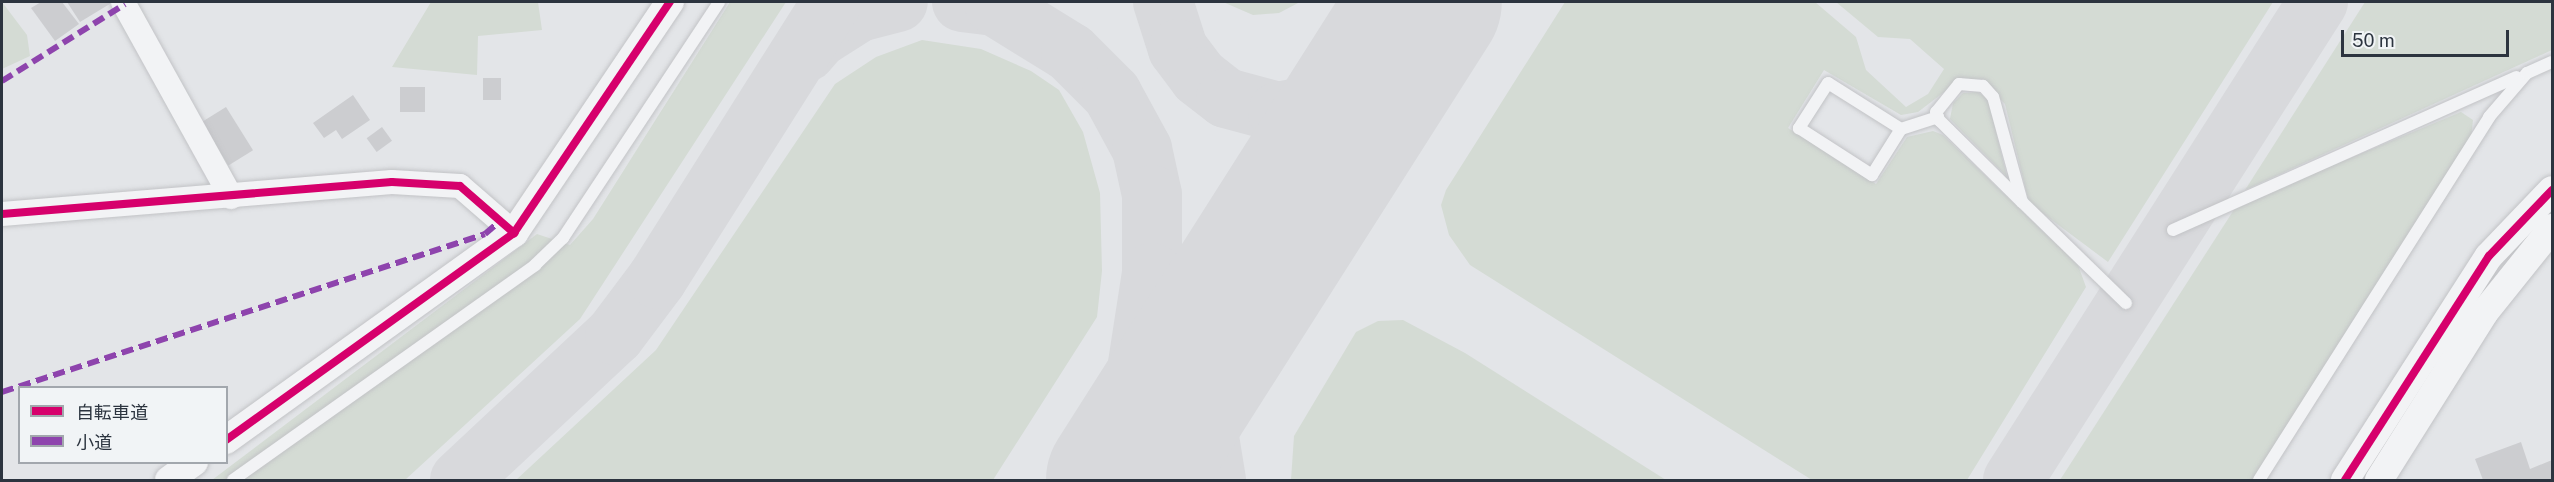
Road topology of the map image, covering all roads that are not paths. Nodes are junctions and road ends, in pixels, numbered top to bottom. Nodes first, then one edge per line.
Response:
1 (123, 2) edge
2 (670, 2) edge
3 (719, 2) edge
4 (2553, 62) edge
5 (2527, 73) junction
6 (1938, 117) junction
7 (1901, 129) junction
8 (2553, 190) edge
9 (231, 197) junction
10 (2022, 202) junction
11 (2, 214) edge
12 (2553, 228) edge
13 (2173, 230) dead end
14 (514, 233) junction
15 (2126, 303) dead end
16 (228, 439) edge
17 (191, 464) edge
18 (169, 480) edge
19 (232, 480) edge
20 (2259, 480) edge
21 (2345, 480) edge
22 (2379, 480) edge

1 - 9 street
2 - 14 street
3 - 19 lane
4 - 5 lane
5 - 13 lane
5 - 20 lane
6 - 7 lane
6 - 10 lane
6 - 10 lane
7 - 7 lane
8 - 21 street
9 - 11 street
9 - 14 street
10 - 15 lane
12 - 22 street
14 - 16 street
17 - 18 street

